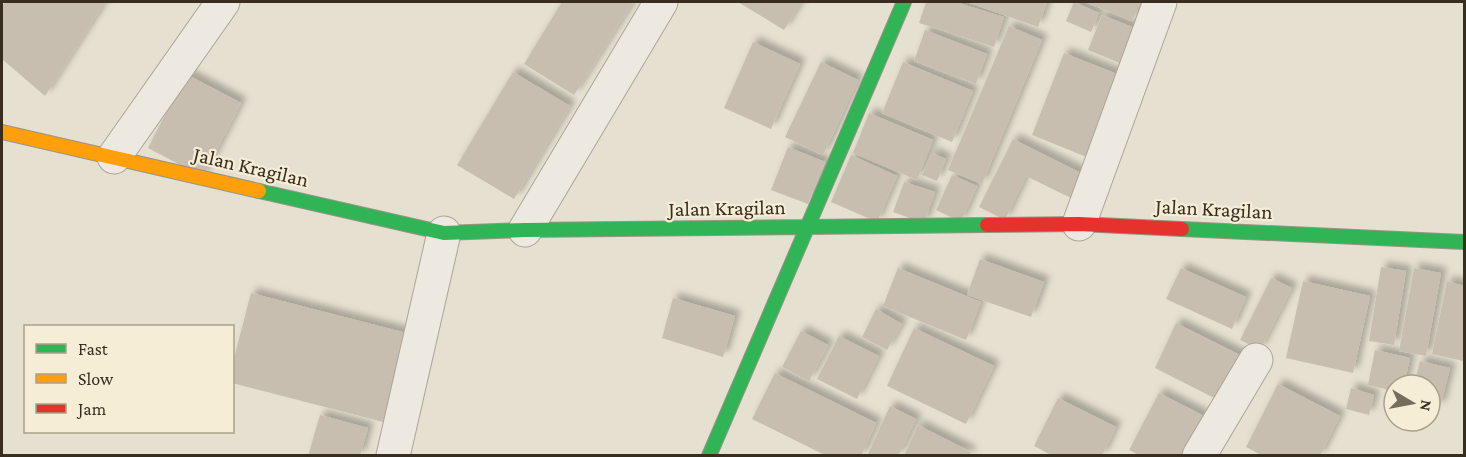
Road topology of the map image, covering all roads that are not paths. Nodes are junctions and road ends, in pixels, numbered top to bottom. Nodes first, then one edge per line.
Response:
1 (223, 2) edge
2 (661, 2) edge
3 (904, 2) edge
4 (1160, 2) edge
5 (2, 132) edge
6 (114, 157) junction
7 (1079, 224) junction
8 (807, 228) junction
9 (525, 230) junction
10 (444, 233) junction
11 (1464, 242) edge
12 (1256, 360) dead end
13 (393, 456) edge
14 (709, 456) edge
15 (1199, 456) edge

1 - 6 street
2 - 9 street
3 - 8 street
4 - 7 street
5 - 6 street, Jalan Kragilan
6 - 10 street, Jalan Kragilan
7 - 8 street, Jalan Kragilan
7 - 11 street, Jalan Kragilan
8 - 9 street, Jalan Kragilan
8 - 14 street
9 - 10 street, Jalan Kragilan
10 - 13 street
12 - 15 street

